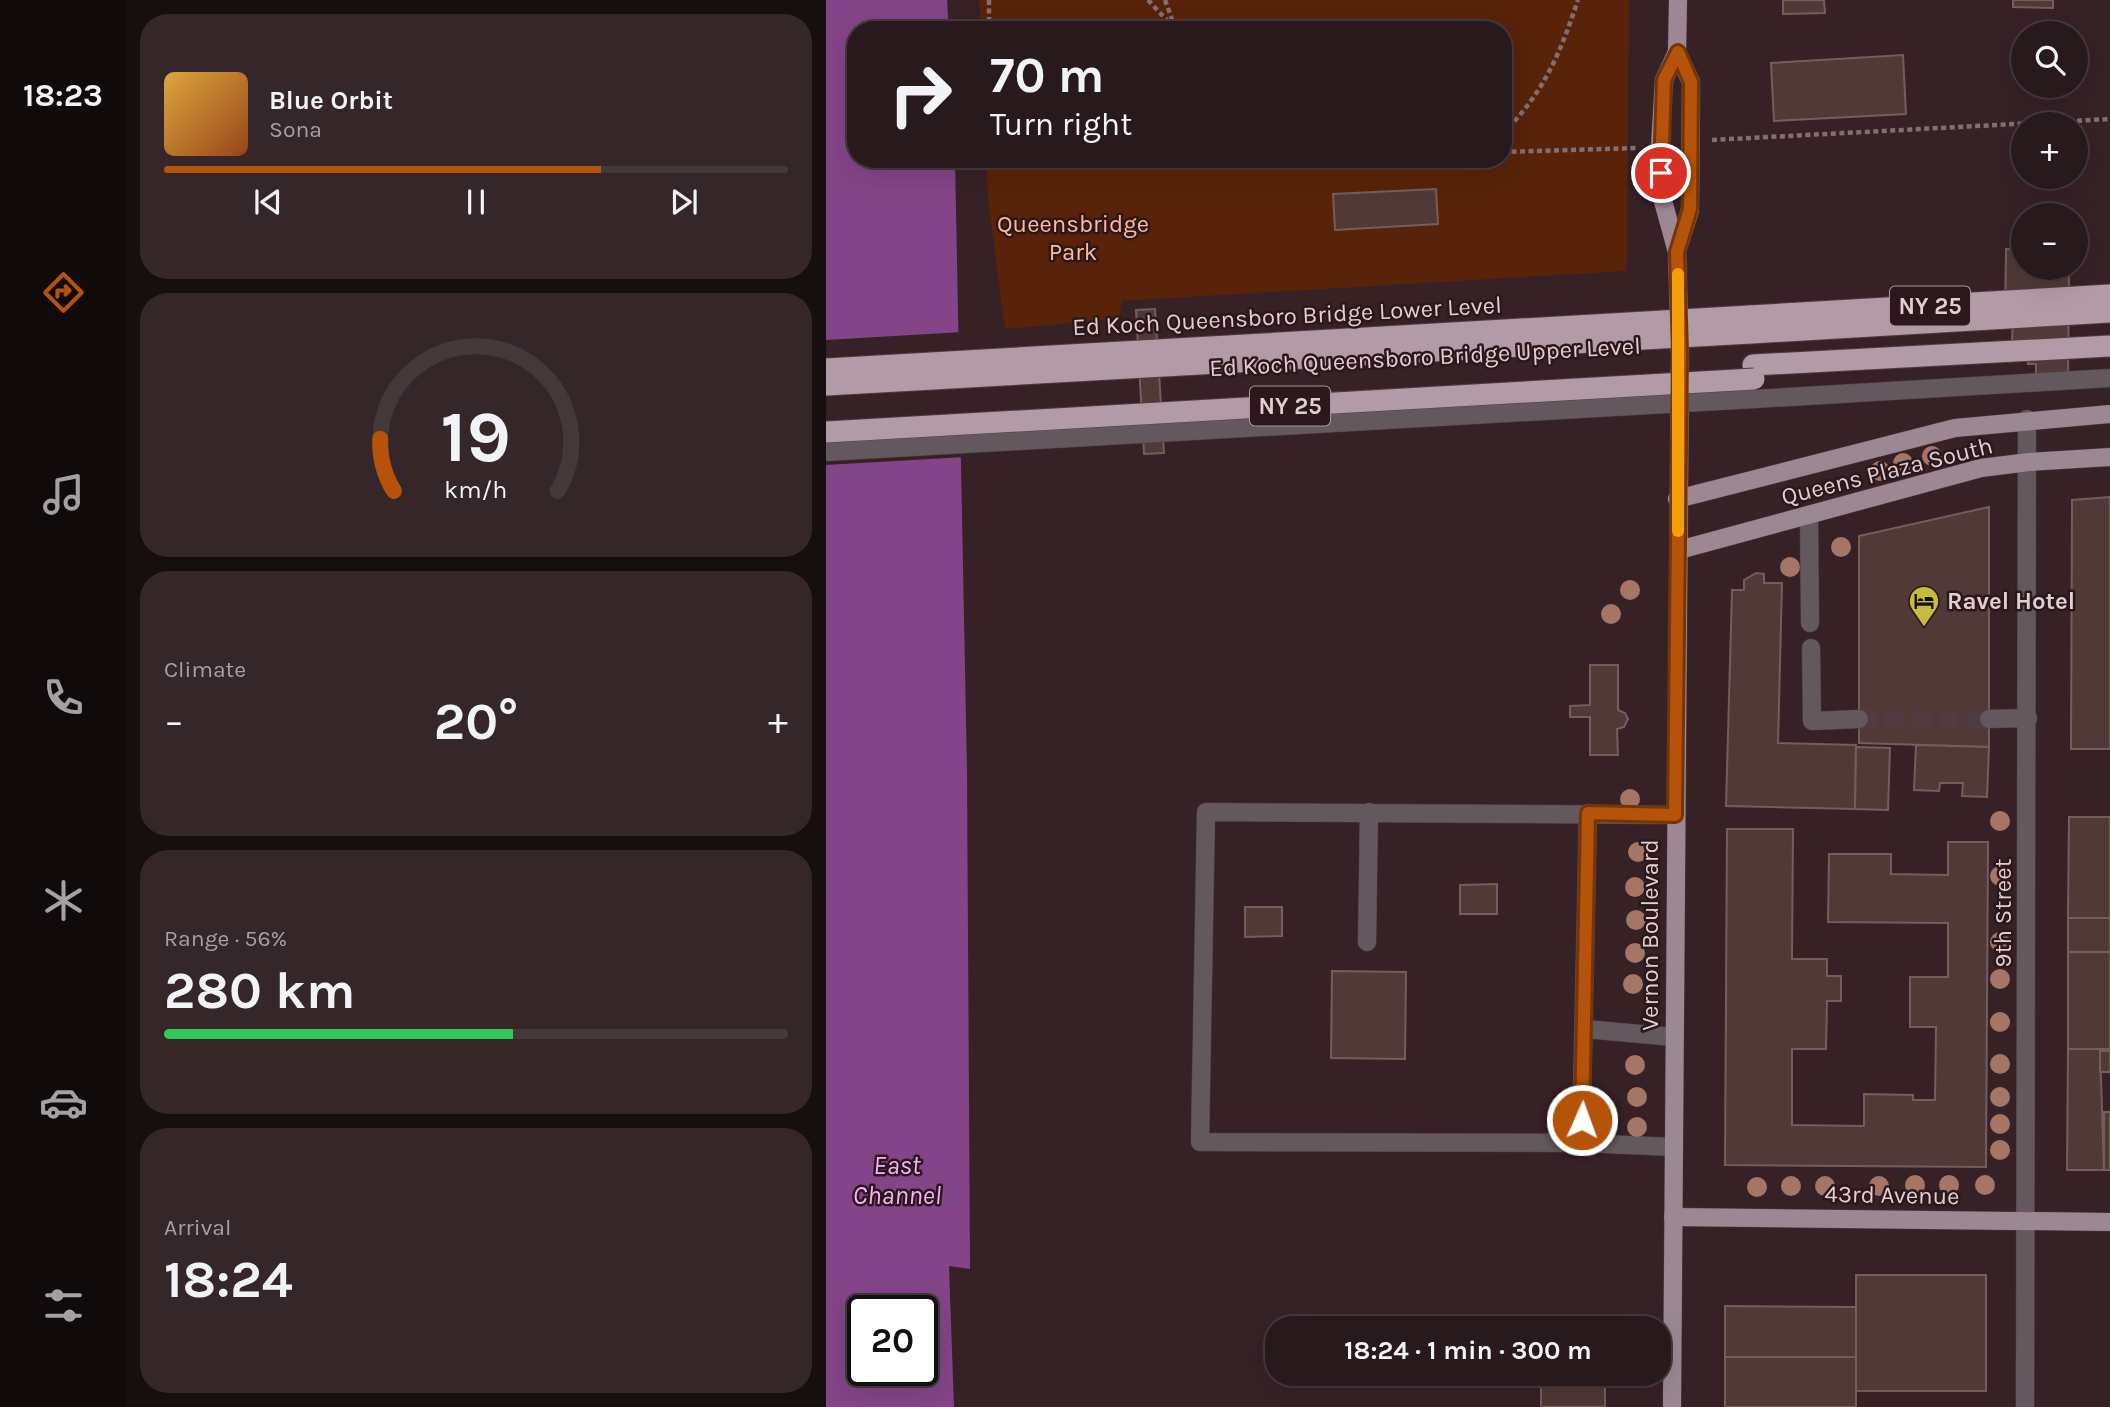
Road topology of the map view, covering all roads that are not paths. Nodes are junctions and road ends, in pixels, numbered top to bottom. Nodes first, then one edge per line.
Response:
1 (1678, 0) edge
2 (1678, 52) junction
3 (1677, 252) junction
4 (2110, 295) edge
5 (2110, 312) edge
6 (1751, 325) junction
7 (2110, 346) edge
8 (2110, 359) edge
9 (826, 369) edge
10 (2110, 378) edge
11 (826, 385) edge
12 (2110, 414) edge
13 (826, 418) edge
14 (2028, 419) junction
15 (826, 432) edge
16 (826, 452) edge
17 (2110, 457) edge
18 (2029, 462) junction
19 (1677, 499) junction
20 (1809, 516) junction
21 (1679, 550) junction
22 (1810, 622) dead end
23 (1811, 648) dead end
24 (2028, 718) junction
25 (1859, 719) tunnel mouth
26 (1989, 719) tunnel mouth
27 (1369, 812) junction
28 (1588, 813) junction
29 (1675, 815) junction
30 (1367, 942) dead end
31 (1585, 1029) junction
32 (1674, 1037) junction
33 (1581, 1143) junction
34 (1674, 1147) junction
35 (1673, 1217) junction
36 (2026, 1222) junction
37 (2110, 1222) edge
38 (1672, 1407) edge
39 (2025, 1407) edge

1 - 2 main road, Vernon Boulevard
2 - 3 main road, Vernon Boulevard
2 - 3 main road, Vernon Boulevard
3 - 19 main road, Vernon Boulevard
4 - 6 highway, NY 25
5 - 6 highway
6 - 9 highway, Ed Koch Queensboro Bridge Lower Level / NY 25, bridge
6 - 11 highway, Ed Koch Queensboro Bridge Upper Level, bridge
7 - 13 highway, Ed Koch Queensboro Bridge Upper Level
8 - 15 highway, NY 25, bridge
10 - 16 street, bridge
12 - 14 main road, Queens Plaza South
14 - 18 street, 9th Street
14 - 19 main road, Queens Plaza South
17 - 18 main road, Queens Plaza South
18 - 20 main road, Queens Plaza South
18 - 24 street, 9th Street
19 - 21 main road, Vernon Boulevard
20 - 21 main road, Queens Plaza South
20 - 22 street
21 - 29 main road, Vernon Boulevard
23 - 25 street
24 - 26 street
24 - 36 street, 9th Street
27 - 28 street
27 - 30 street
27 - 33 street
28 - 29 street
28 - 31 street
29 - 32 main road, Vernon Boulevard
31 - 32 street
31 - 33 street
32 - 34 main road, Vernon Boulevard
33 - 34 street
34 - 35 main road, Vernon Boulevard
35 - 36 main road, 43rd Avenue
35 - 38 main road, Vernon Boulevard
36 - 37 main road, 43rd Avenue
36 - 39 street, 9th Street

